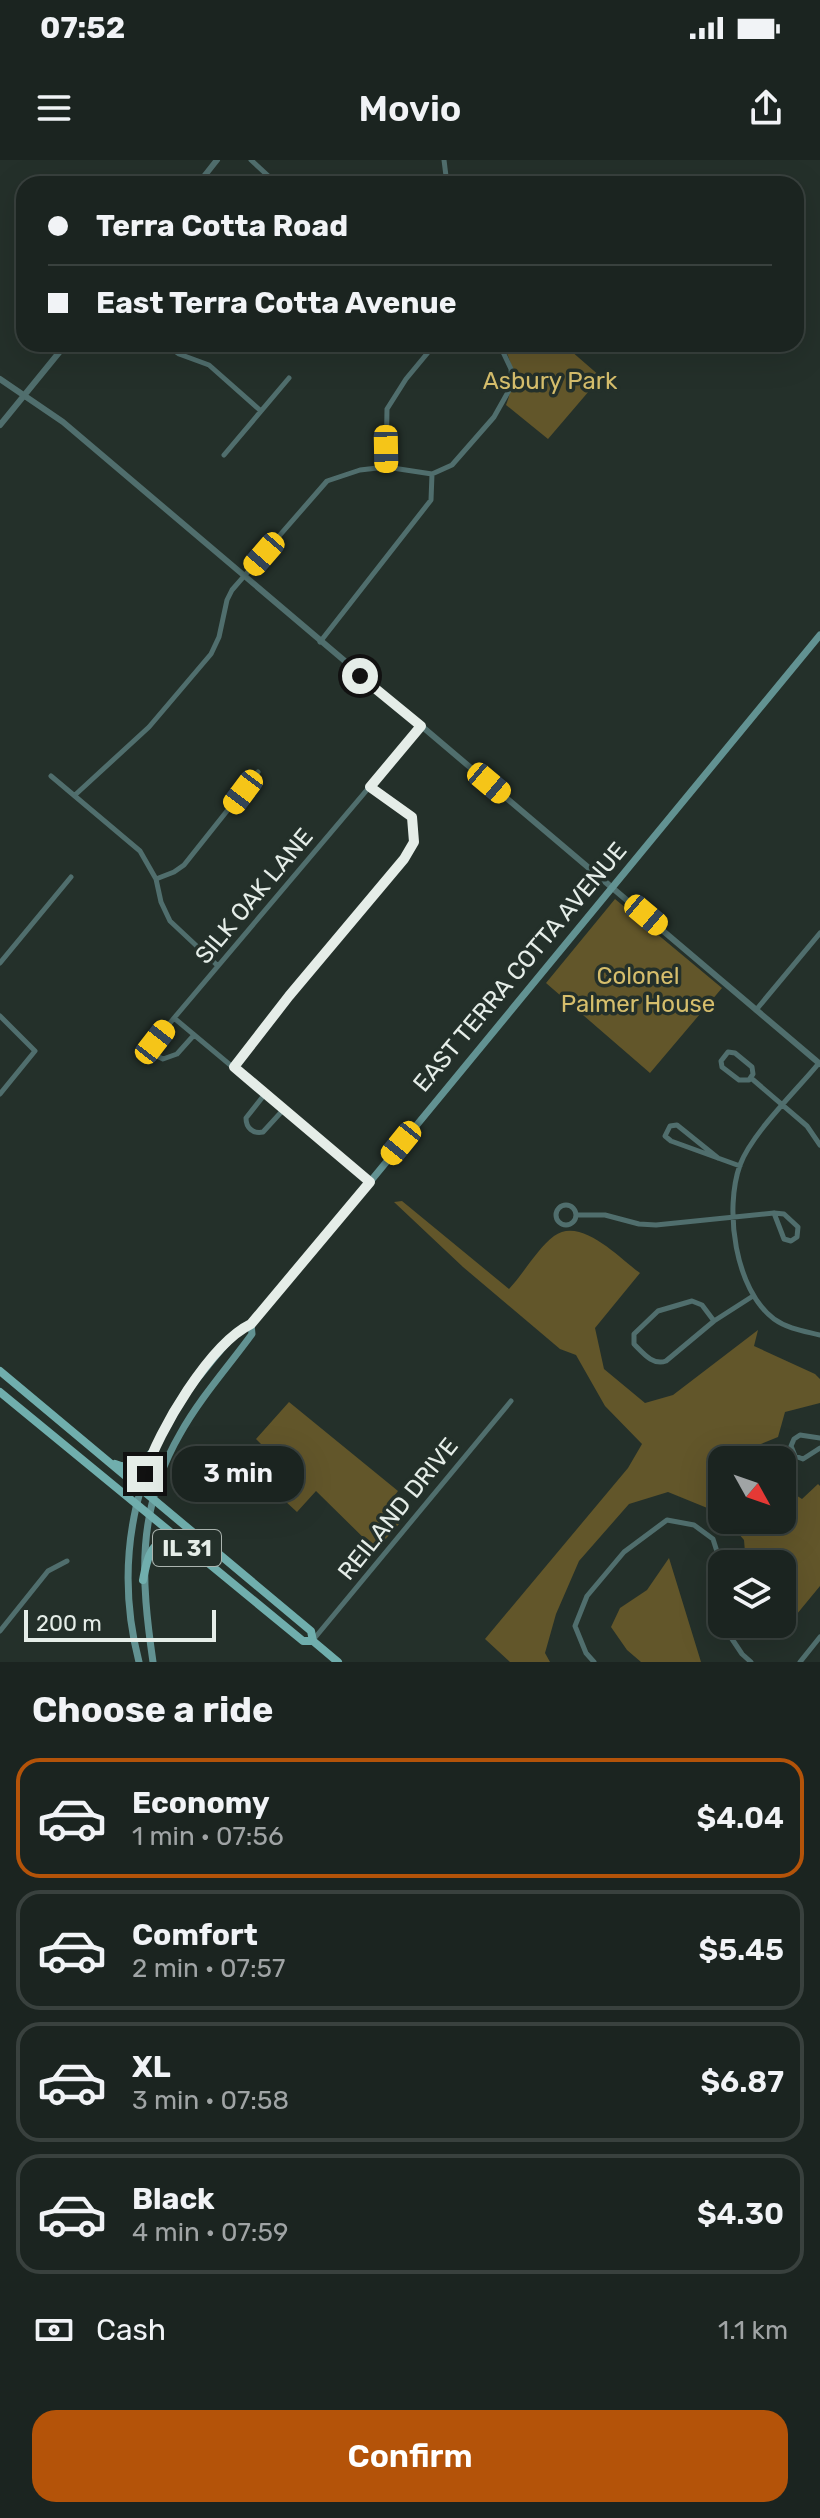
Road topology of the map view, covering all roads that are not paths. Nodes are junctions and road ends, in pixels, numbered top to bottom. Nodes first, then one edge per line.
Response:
1 (217, 160) edge
2 (251, 160) edge
3 (204, 176) edge
4 (268, 176) edge
5 (60, 352) edge
6 (176, 352) edge
7 (428, 352) edge
8 (503, 352) edge
9 (289, 378) dead end
10 (0, 379) edge
11 (25, 395) junction
12 (261, 411) junction
13 (0, 425) edge
14 (224, 455) dead end
15 (386, 467) junction
16 (432, 474) junction
17 (243, 578) junction
18 (820, 635) edge
19 (320, 642) junction
20 (421, 726) junction
21 (258, 772) dead end
22 (51, 776) dead end
23 (370, 787) junction
24 (75, 795) junction
25 (71, 877) dead end
26 (156, 879) junction
27 (613, 887) junction
28 (820, 933) edge
29 (0, 963) edge
30 (218, 966) junction
31 (756, 1010) junction
32 (0, 1016) edge
33 (174, 1018) junction
34 (194, 1035) junction
35 (819, 1064) edge
36 (234, 1067) junction
37 (751, 1078) junction
38 (0, 1094) edge
39 (265, 1094) junction
40 (783, 1106) junction
41 (284, 1109) junction
42 (820, 1145) edge
43 (718, 1158) junction
44 (740, 1166) junction
45 (370, 1182) junction
46 (774, 1213) junction
47 (576, 1215) junction
48 (732, 1217) junction
49 (753, 1296) junction
50 (714, 1321) junction
51 (251, 1324) junction
52 (820, 1335) edge
53 (0, 1371) edge
54 (0, 1392) edge
55 (511, 1401) dead end
56 (820, 1438) edge
57 (820, 1448) edge
58 (153, 1452) junction
59 (109, 1462) junction
60 (141, 1488) junction
61 (153, 1498) junction
62 (136, 1504) junction
63 (148, 1515) junction
64 (188, 1549) junction
65 (716, 1550) edge
66 (67, 1561) dead end
67 (143, 1580) junction
68 (0, 1631) edge
69 (820, 1637) edge
70 (732, 1638) edge
71 (313, 1641) junction
72 (139, 1662) edge
73 (153, 1662) edge
74 (338, 1662) edge
75 (594, 1662) edge
76 (751, 1662) edge
77 (800, 1662) edge

1 - 3 street
2 - 4 street
5 - 11 street
6 - 12 street
7 - 15 street
8 - 16 street
9 - 12 street
10 - 11 street
11 - 13 street
11 - 17 street
12 - 14 street
15 - 16 street
15 - 17 street
16 - 19 street
17 - 19 street
17 - 24 street
18 - 27 main road, EAST TERRA COTTA AVENUE
19 - 20 street
20 - 23 street, SILK OAK LANE
20 - 27 street
21 - 26 street
22 - 24 street
23 - 30 street, SILK OAK LANE
23 - 36 street
24 - 26 street
25 - 29 street
26 - 30 street
27 - 31 street
27 - 45 main road, EAST TERRA COTTA AVENUE
28 - 31 street
30 - 33 street, SILK OAK LANE
31 - 35 street
32 - 38 street
33 - 34 street
33 - 34 street, SILK OAK LANE
34 - 36 street
35 - 40 street
36 - 39 street
37 - 37 street
37 - 40 street
39 - 41 street
39 - 41 street
40 - 42 street
40 - 44 street
41 - 45 street
43 - 43 street
43 - 44 street
44 - 48 street
45 - 51 main road, EAST TERRA COTTA AVENUE
46 - 46 street
46 - 48 street
47 - 47 street
47 - 48 street
48 - 49 street
49 - 50 street
49 - 52 street
50 - 50 street
51 - 58 main road, EAST TERRA COTTA AVENUE
51 - 61 main road, EAST TERRA COTTA AVENUE
53 - 59 main road, IL 31
54 - 62 main road, IL 31
55 - 71 street, REILAND DRIVE
56 - 57 street
58 - 59 main road
58 - 60 main road, EAST TERRA COTTA AVENUE
59 - 60 main road, IL 31
60 - 61 main road, IL 31
60 - 62 main road, EAST TERRA COTTA AVENUE
61 - 63 main road, EAST TERRA COTTA AVENUE
61 - 71 main road, IL 31
62 - 63 main road, IL 31
62 - 72 main road, EAST TERRA COTTA AVENUE
63 - 64 main road, IL 31
63 - 67 main road, EAST TERRA COTTA AVENUE
64 - 67 main road
64 - 71 main road, IL 31
65 - 75 street
66 - 68 street
67 - 73 main road, EAST TERRA COTTA AVENUE
69 - 77 street
70 - 76 street
71 - 74 main road, IL 31

